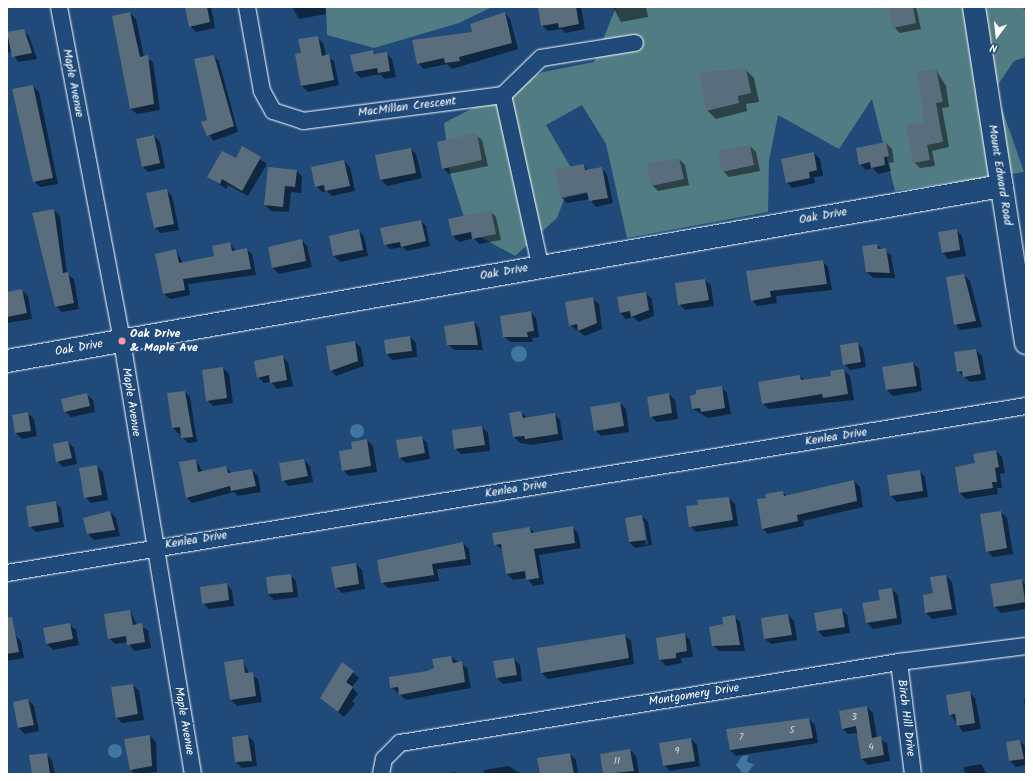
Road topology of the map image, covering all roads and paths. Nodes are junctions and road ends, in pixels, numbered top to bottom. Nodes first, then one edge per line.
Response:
1 (59, 7) edge
2 (247, 7) edge
3 (974, 7) edge
4 (635, 43) dead end
5 (503, 95) junction
6 (1002, 186) junction
7 (540, 265) junction
8 (122, 341) junction
9 (1026, 343) edge
10 (7, 361) edge
11 (1026, 406) edge
12 (153, 547) junction
13 (7, 573) edge
14 (1026, 646) edge
15 (899, 662) junction
16 (193, 774) edge
17 (381, 774) edge
18 (913, 774) edge

1 - 8 street, Maple Avenue
2 - 5 street, MacMillan Crescent
3 - 6 street, Mount Edward Road
4 - 5 street
5 - 7 street
6 - 7 street, Oak Drive
6 - 9 street, Mount Edward Road
7 - 8 street, Oak Drive
8 - 10 street, Oak Drive
8 - 12 street, Maple Avenue
11 - 12 street, Kenlea Drive
12 - 13 street, Kenlea Drive
12 - 16 street, Maple Avenue
14 - 15 street, Montgomery Drive
15 - 17 street, Montgomery Drive
15 - 18 street, Birch Hill Drive

